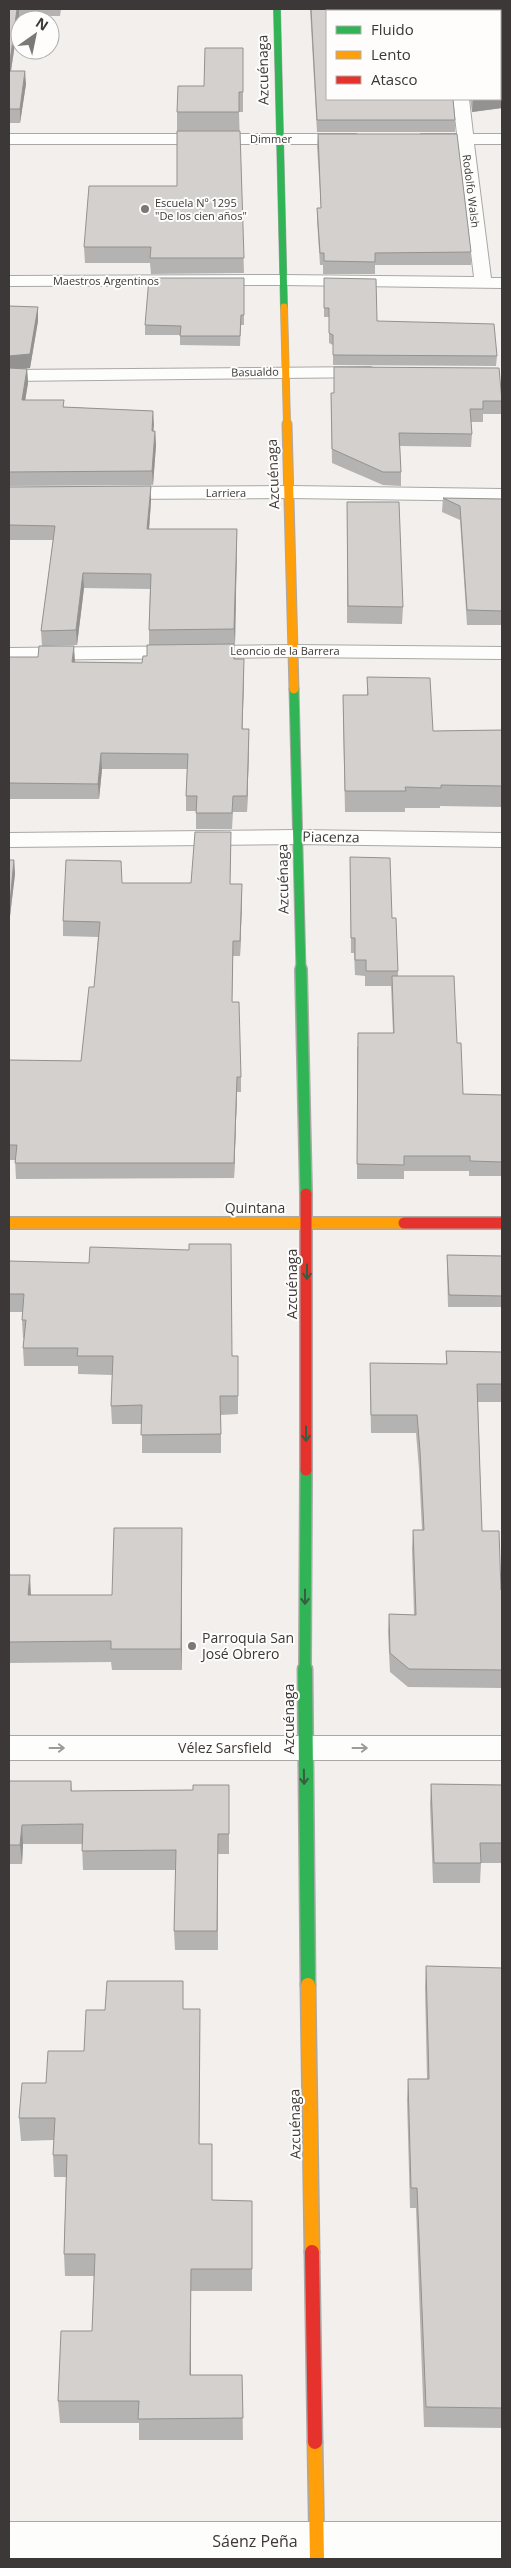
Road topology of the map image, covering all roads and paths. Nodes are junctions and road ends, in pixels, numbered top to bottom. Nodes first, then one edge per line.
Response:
1 (276, 9) edge
2 (461, 100) edge
3 (9, 139) edge
4 (280, 139) junction
5 (367, 139) edge
6 (406, 139) edge
7 (465, 139) junction
8 (502, 139) edge
9 (283, 280) junction
10 (9, 282) edge
11 (483, 283) junction
12 (502, 283) edge
13 (285, 372) junction
14 (384, 373) edge
15 (9, 376) edge
16 (289, 492) junction
17 (99, 494) edge
18 (502, 496) edge
19 (292, 651) junction
20 (502, 652) edge
21 (9, 654) edge
22 (297, 837) junction
23 (9, 840) edge
24 (502, 840) edge
25 (9, 1223) edge
26 (307, 1223) junction
27 (502, 1223) edge
28 (9, 1748) edge
29 (304, 1748) junction
30 (502, 1748) edge
31 (502, 2540) edge
32 (9, 2541) edge
33 (317, 2550) edge

1 - 4 street, Azcuénaga
2 - 7 street, Rodolfo Walsh
3 - 4 street, Dimmer
4 - 5 street, Dimmer
4 - 9 street, Azcuénaga
6 - 7 street
7 - 8 street
7 - 11 street, Rodolfo Walsh
9 - 10 street, Maestros Argentinos
9 - 11 street, Maestros Argentinos
9 - 13 street, Azcuénaga
11 - 12 street, Maestros Argentinos
13 - 14 street, Basualdo
13 - 15 street, Basualdo
13 - 16 street, Azcuénaga
16 - 17 street, Larriera
16 - 18 street, Larriera
16 - 19 street, Azcuénaga
19 - 20 street, Leoncio de la Barrera
19 - 21 street, Leoncio de la Barrera
19 - 22 street, Azcuénaga
22 - 23 street, Piacenza
22 - 24 street, Piacenza
22 - 26 street, Azcuénaga
25 - 26 street, Quintana
26 - 27 street, Quintana
26 -> 29 street, Azcuénaga
28 -> 29 street, Vélez Sarsfield
29 -> 30 street, Vélez Sarsfield
29 -> 33 street, Azcuénaga
31 - 33 street, Sáenz Peña
32 - 33 street, Sáenz Peña

